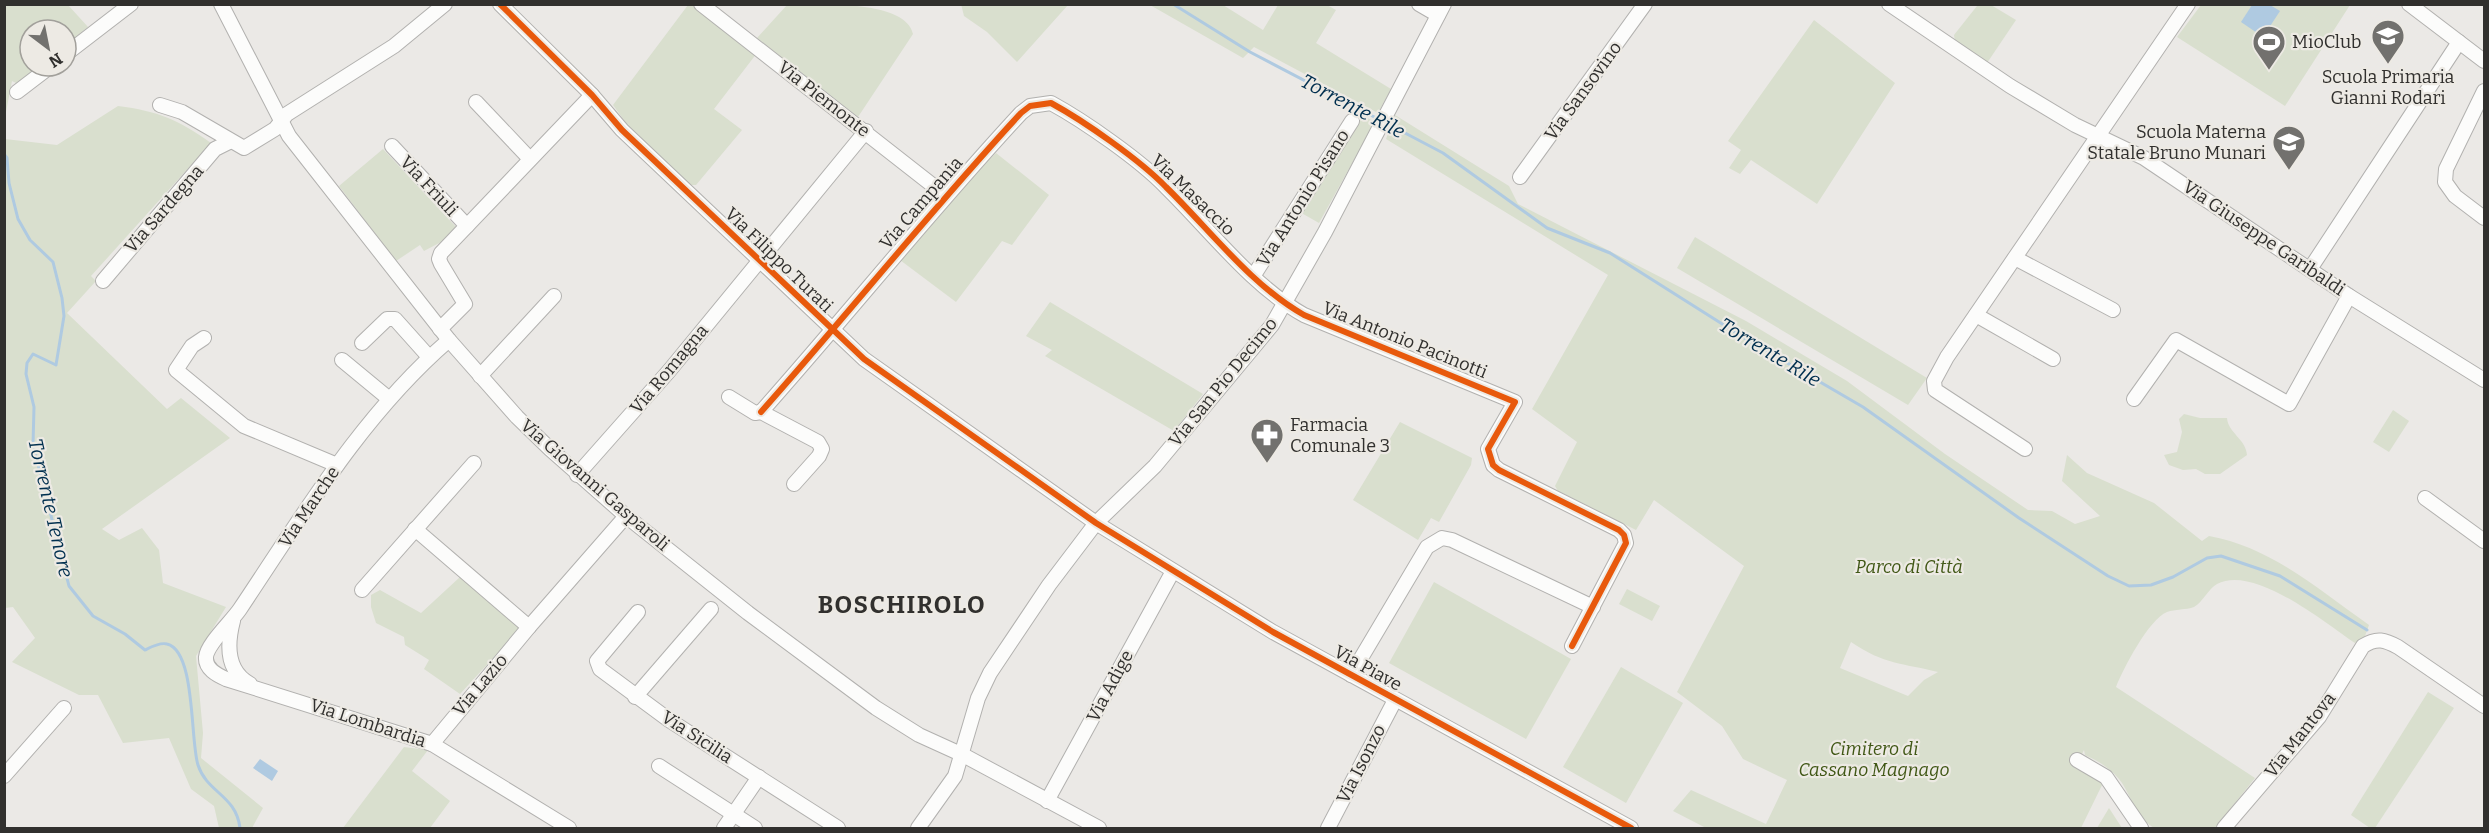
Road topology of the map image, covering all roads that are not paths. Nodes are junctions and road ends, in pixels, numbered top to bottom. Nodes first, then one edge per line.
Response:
1 (131, 4) edge
2 (221, 4) edge
3 (445, 4) edge
4 (500, 4) edge
5 (701, 4) edge
6 (1419, 4) edge
7 (1645, 4) edge
8 (1889, 4) edge
9 (2188, 4) edge
10 (2409, 4) edge
11 (1441, 10) edge
12 (2459, 42) junction
13 (78, 45) edge
14 (2484, 61) edge
15 (35, 78) edge
16 (2484, 91) edge
17 (17, 92) dead end
18 (592, 95) junction
19 (476, 102) dead end
20 (1040, 103) joint
21 (160, 105) dead end
22 (1352, 120) dead end
23 (281, 122) junction
24 (866, 131) junction
25 (2096, 137) junction
26 (229, 142) junction
27 (392, 146) dead end
28 (530, 159) junction
29 (1520, 177) dead end
30 (945, 195) junction
31 (2484, 218) edge
32 (467, 226) junction
33 (2015, 258) junction
34 (758, 262) junction
35 (2310, 269) junction
36 (1254, 275) junction
37 (103, 281) dead end
38 (554, 296) dead end
39 (2349, 296) junction
40 (1286, 304) junction
41 (2113, 310) dead end
42 (1976, 315) junction
43 (832, 331) junction
44 (444, 335) junction
45 (204, 338) dead end
46 (362, 343) dead end
47 (429, 357) junction
48 (2053, 359) dead end
49 (342, 360) dead end
50 (480, 376) junction
51 (2484, 380) edge
52 (729, 397) dead end
53 (388, 398) junction
54 (2134, 399) dead end
55 (761, 412) junction
56 (2025, 449) dead end
57 (474, 463) dead end
58 (336, 465) junction
59 (577, 475) junction
60 (794, 484) dead end
61 (2425, 498) dead end
62 (626, 516) junction
63 (1096, 523) junction
64 (415, 530) junction
65 (2484, 541) edge
66 (1173, 571) junction
67 (362, 590) dead end
68 (1593, 608) junction
69 (711, 609) dead end
70 (638, 612) dead end
71 (234, 618) junction
72 (528, 627) junction
73 (1572, 646) dead end
74 (1351, 675) junction
75 (254, 686) junction
76 (635, 697) junction
77 (1395, 699) junction
78 (2483, 702) edge
79 (64, 708) dead end
80 (432, 744) junction
81 (963, 754) junction
82 (2077, 760) dead end
83 (659, 766) dead end
84 (4, 776) edge
85 (759, 777) junction
86 (1047, 801) junction
87 (734, 814) junction
88 (569, 828) edge
89 (724, 828) edge
90 (755, 828) edge
91 (838, 828) edge
92 (918, 828) edge
93 (1100, 828) edge
94 (1328, 828) edge
95 (1632, 828) edge
96 (2141, 828) edge
97 (2224, 828) edge

1 - 13 street
2 - 23 street, Via Giovanni Gasparoli
3 - 23 street
4 - 18 street, Via Filippo Turati
5 - 24 street, Via Piemonte
6 - 11 street
7 - 29 street, Via Sansovino
8 - 25 street, Via Giuseppe Garibaldi
9 - 25 street
10 - 12 street
11 - 40 street, Via San Pio Decimo
12 - 14 street
12 - 35 street
15 - 17 street
16 - 31 street
18 - 28 street, Via Friuli
18 - 34 street, Via Filippo Turati
19 - 28 street
20 - 30 street, Via Campania
20 - 36 street, Via Masaccio
21 - 26 street
22 - 36 street, Via Antonio Pisano
23 - 26 street
23 - 44 street, Via Giovanni Gasparoli
24 - 30 street, Via Piemonte
24 - 34 street, Via Romagna
25 - 33 street
25 - 35 street, Via Giuseppe Garibaldi
26 - 37 street, Via Sardegna
27 - 32 street, Via Friuli
28 - 32 street, Via Friuli
30 - 43 street, Via Campania
32 - 44 street, Via Friuli
33 - 41 street
33 - 42 street
34 - 43 street, Via Filippo Turati
34 - 59 street, Via Romagna
35 - 39 street, Via Giuseppe Garibaldi
36 - 40 street, Via Masaccio
38 - 50 street
39 - 51 street, Via Giuseppe Garibaldi
39 - 54 street
40 - 63 street, Via San Pio Decimo
40 - 68 street, Via Antonio Pacinotti
42 - 48 street
42 - 56 street
43 - 55 street, Via Campania
43 - 63 street, Via Filippo Turati
44 - 47 street, Via Marche
44 - 50 street, Via Giovanni Gasparoli
45 - 58 street
46 - 47 street
47 - 53 street, Via Marche
49 - 53 street
50 - 59 street, Via Giovanni Gasparoli
52 - 55 street
53 - 58 street, Via Marche
55 - 60 street
57 - 64 street
58 - 71 street, Via Marche
59 - 62 street, Via Giovanni Gasparoli
61 - 65 street
62 - 72 street, Via Lazio
62 - 81 street, Via Giovanni Gasparoli
63 - 66 street, Via Piave
63 - 81 street, Via San Pio Decimo
64 - 67 street
64 - 72 street
66 - 74 street, Via Piave
66 - 86 street, Via Adige
68 - 73 street
68 - 74 street
69 - 76 street
70 - 76 street, Via Sicilia
71 - 75 street, Via Marche
71 - 75 street, Via Marche
72 - 80 street, Via Lazio
74 - 77 street, Via Piave
75 - 80 street, Via Lombardia
76 - 85 street, Via Sicilia
77 - 94 street, Via Isonzo
77 - 95 street, Via Piave
78 - 97 street, Via Mantova
79 - 84 street
80 - 88 street, Via Lombardia
81 - 86 street, Via Giovanni Gasparoli
81 - 92 street, Via San Pio Decimo
82 - 96 street
83 - 87 street
85 - 87 street
85 - 91 street, Via Sicilia
86 - 93 street, Via Giovanni Gasparoli
87 - 89 street
87 - 90 street

